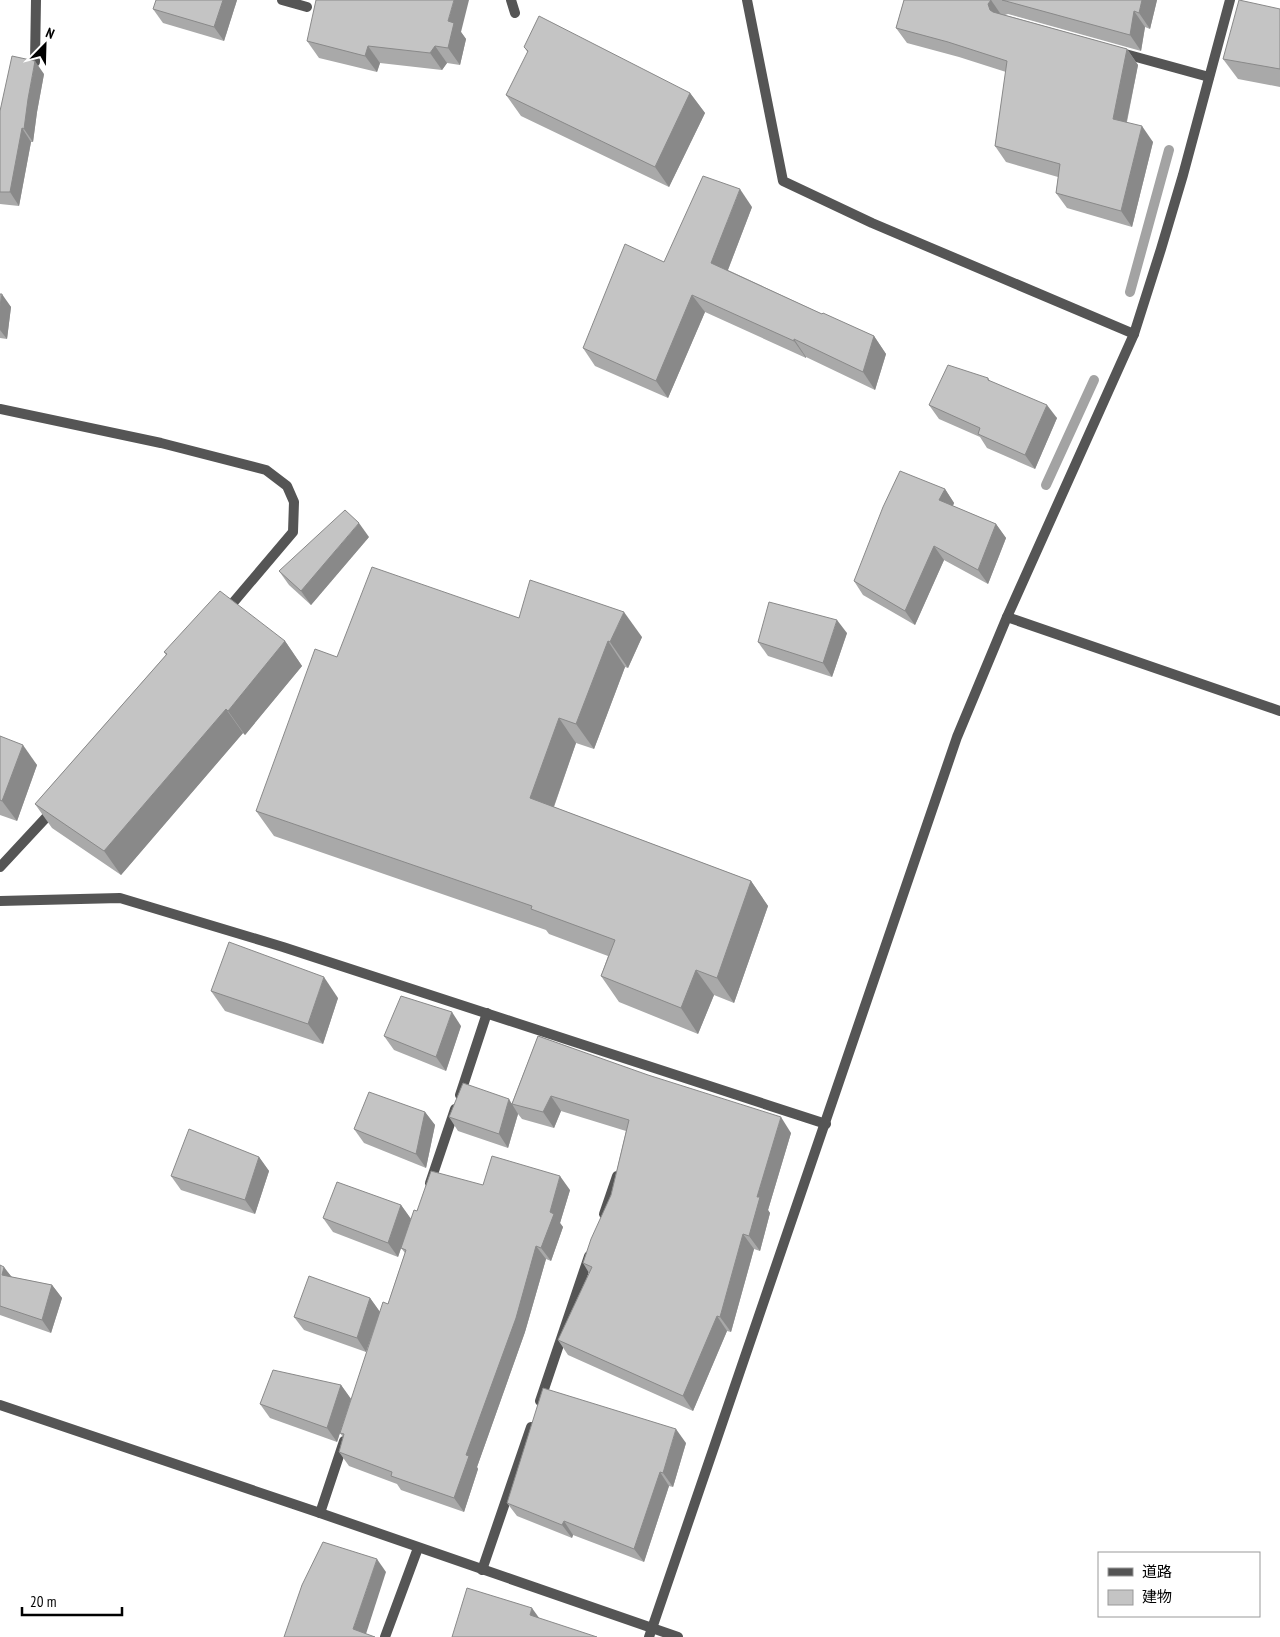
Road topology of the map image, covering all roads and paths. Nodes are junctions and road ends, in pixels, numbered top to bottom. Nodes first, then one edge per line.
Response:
1 (36, 0) edge
2 (282, 0) edge
3 (511, 0) edge
4 (748, 0) edge
5 (1230, 0) edge
6 (307, 7) dead end
7 (515, 13) dead end
8 (1108, 49) edge
9 (35, 62) edge
10 (1209, 77) junction
11 (1134, 334) junction
12 (0, 409) edge
13 (1007, 617) junction
14 (217, 621) edge
15 (1280, 711) edge
16 (58, 804) edge
17 (0, 866) edge
18 (0, 901) edge
19 (487, 1013) junction
20 (826, 1124) junction
21 (620, 1168) edge
22 (427, 1192) edge
23 (600, 1224) edge
24 (594, 1243) edge
25 (0, 1405) edge
26 (348, 1428) edge
27 (320, 1513) junction
28 (418, 1548) junction
29 (482, 1570) junction
30 (650, 1633) edge
31 (385, 1637) edge
32 (678, 1637) edge

1 - 9 street
2 - 6 street
3 - 7 street
4 - 11 street
5 - 10 street
8 - 10 street
10 - 11 street
11 - 13 street
12 - 14 street
13 - 15 street
13 - 20 street
16 - 17 street
18 - 19 street
19 - 20 street
19 - 22 street
20 - 30 street
21 - 23 street
24 - 29 street
25 - 27 street
26 - 27 street
27 - 28 street
28 - 29 street
28 - 31 street
29 - 30 street
30 - 32 street

